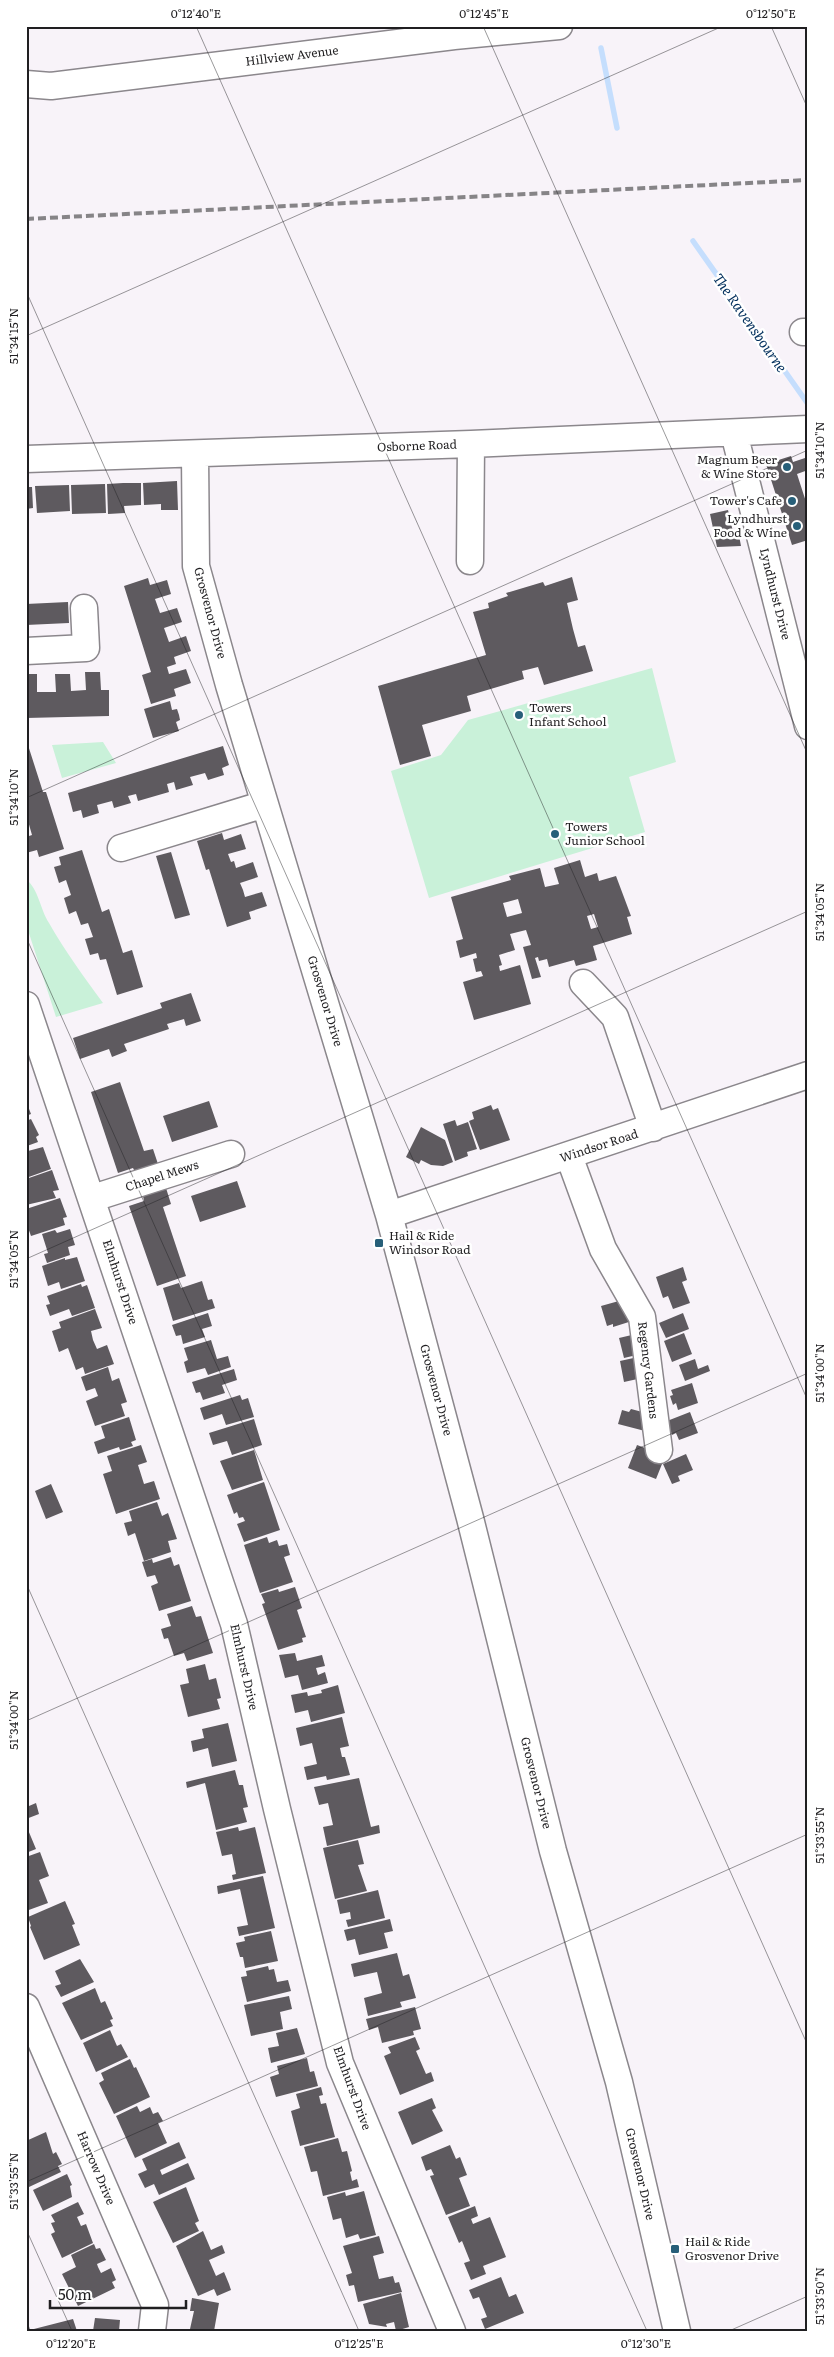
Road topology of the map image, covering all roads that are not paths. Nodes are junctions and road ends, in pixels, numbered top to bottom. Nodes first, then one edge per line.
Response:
1 (559, 26) edge
2 (453, 31) edge
3 (26, 84) edge
4 (808, 429) edge
5 (734, 433) junction
6 (471, 444) junction
7 (195, 454) junction
8 (26, 459) edge
9 (470, 561) dead end
10 (84, 608) dead end
11 (26, 651) edge
12 (808, 726) edge
13 (265, 804) junction
14 (121, 848) dead end
15 (583, 984) dead end
16 (26, 1005) edge
17 (808, 1075) edge
18 (653, 1128) junction
19 (231, 1154) dead end
20 (569, 1156) junction
21 (93, 1198) junction
22 (389, 1215) junction
23 (659, 1450) dead end
24 (26, 2007) edge
25 (152, 2331) edge
26 (452, 2331) edge
27 (676, 2331) edge

1 - 2 street, Hillview Avenue
2 - 3 street, Hillview Avenue
4 - 5 street, Osborne Road
5 - 6 street, Osborne Road
5 - 12 street, Lyndhurst Drive
6 - 7 street, Osborne Road
6 - 9 street
7 - 8 street, Osborne Road
7 - 13 street, Grosvenor Drive
10 - 11 street
13 - 14 street
13 - 22 street, Grosvenor Drive
15 - 18 street
16 - 21 street, Elmhurst Drive
17 - 18 street, Windsor Road
18 - 20 street, Windsor Road
19 - 21 street, Chapel Mews
20 - 22 street, Windsor Road
20 - 23 street, Regency Gardens
21 - 26 street, Elmhurst Drive
22 - 27 street, Grosvenor Drive
24 - 25 street, Harrow Drive

